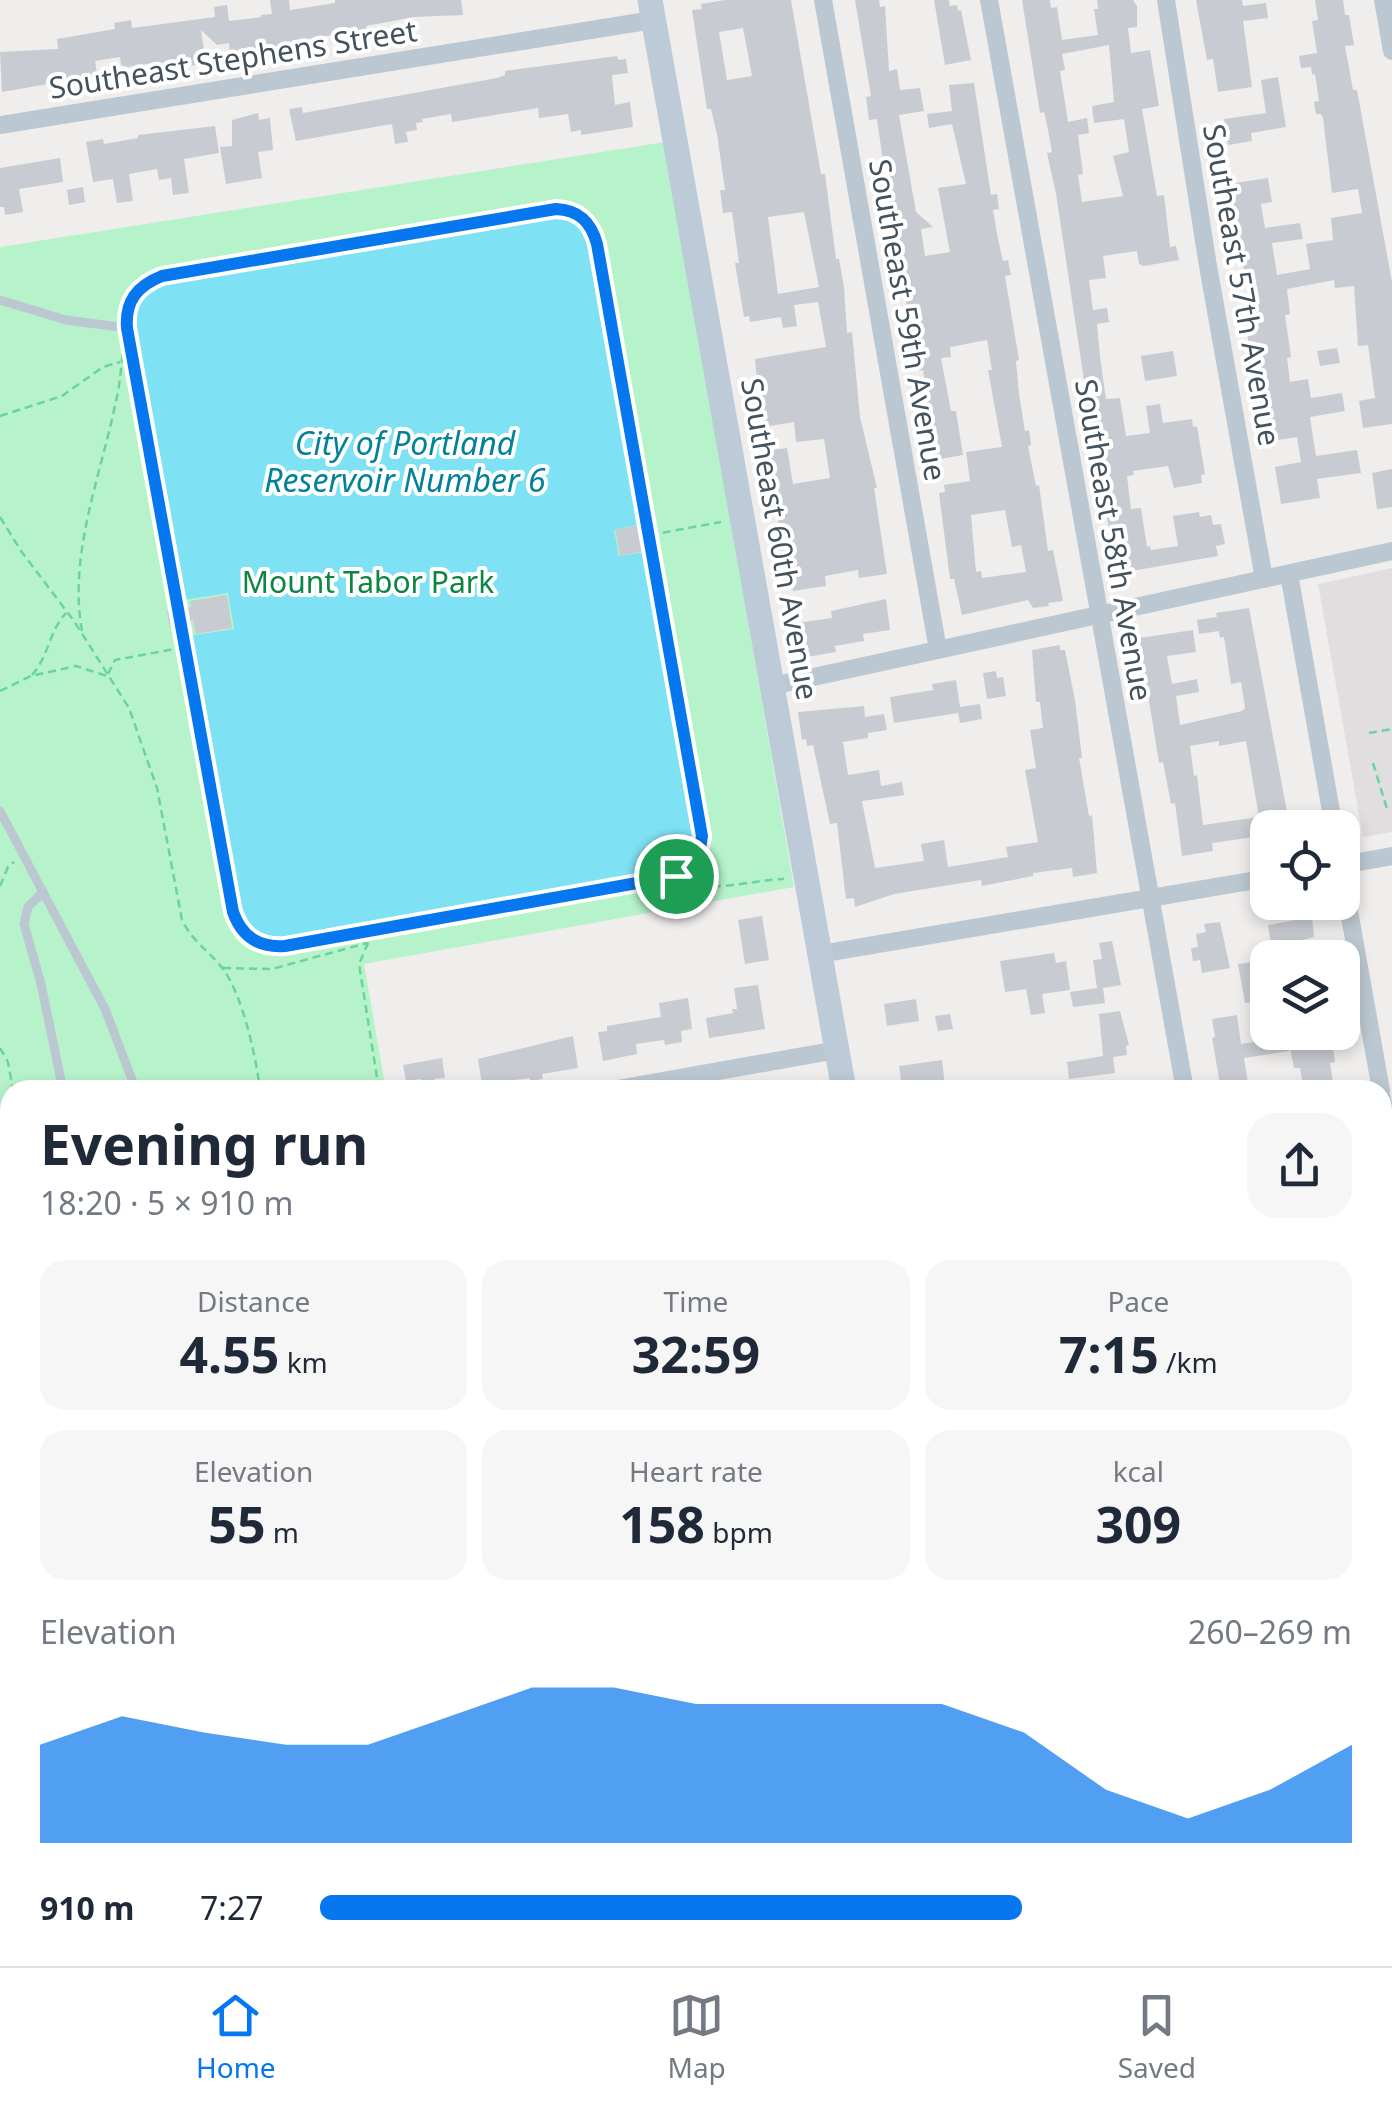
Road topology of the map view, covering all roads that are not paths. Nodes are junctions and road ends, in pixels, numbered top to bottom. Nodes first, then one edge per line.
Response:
1 (823, 0) edge
2 (989, 0) edge
3 (1166, 0) edge
4 (1383, 0) edge
5 (651, 10) edge
6 (1392, 51) edge
7 (0, 125) edge
8 (0, 300) edge
9 (127, 328) road end
10 (1392, 551) edge
11 (1289, 574) junction
12 (1264, 579) junction
13 (1097, 616) junction
14 (938, 650) junction
15 (772, 686) junction
16 (1331, 810) edge
17 (0, 811) edge
18 (1392, 856) edge
19 (1360, 864) edge
20 (1250, 881) edge
21 (43, 892) junction
22 (1150, 899) junction
23 (1351, 920) edge
24 (820, 954) junction
25 (837, 1050) junction
26 (62, 1080) edge
27 (132, 1080) edge
28 (668, 1080) edge
29 (842, 1080) edge
30 (1183, 1080) edge
31 (1379, 1080) edge

1 - 14 street, Southeast 59th Avenue
2 - 13 street, Southeast 58th Avenue
3 - 12 street, Southeast 57th Avenue
4 - 6 street
5 - 7 street, Southeast Stephens Street
5 - 15 main road, Southeast 60th Avenue
8 - 9 lane
10 - 11 street
11 - 12 street
11 - 16 street
12 - 13 street
13 - 14 street
13 - 22 street, Southeast 58th Avenue
14 - 15 street
15 - 24 main road, Southeast 60th Avenue
17 - 21 lane
18 - 19 street
20 - 22 street
21 - 26 lane
21 - 27 lane
22 - 24 street
22 - 30 street, Southeast 58th Avenue
23 - 31 street
24 - 25 main road, Southeast 60th Avenue
25 - 28 street
25 - 29 main road, Southeast 60th Avenue

